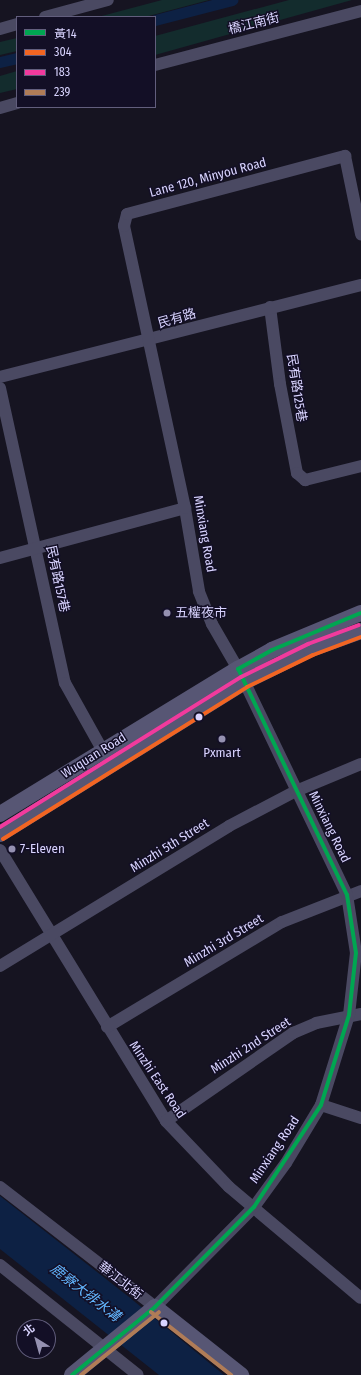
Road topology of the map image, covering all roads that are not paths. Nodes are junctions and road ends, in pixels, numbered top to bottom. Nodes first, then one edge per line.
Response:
1 (108, 0) edge
2 (361, 11) edge
3 (49, 16) edge
4 (16, 24) edge
5 (0, 29) edge
6 (156, 65) edge
7 (16, 103) edge
8 (0, 108) edge
9 (361, 234) edge
10 (361, 284) edge
11 (270, 307) junction
12 (151, 341) junction
13 (0, 377) edge
14 (0, 388) edge
15 (361, 466) edge
16 (186, 508) junction
17 (36, 548) junction
18 (0, 558) edge
19 (361, 613) edge
20 (361, 631) edge
21 (241, 675) junction
22 (102, 750) junction
23 (361, 764) edge
24 (112, 765) junction
25 (296, 791) junction
26 (0, 814) edge
27 (0, 834) edge
28 (0, 850) edge
29 (361, 891) edge
30 (347, 895) junction
31 (52, 936) junction
32 (0, 966) edge
33 (355, 1015) edge
34 (107, 1028) junction
35 (321, 1105) junction
36 (361, 1118) edge
37 (166, 1121) junction
38 (0, 1187) edge
39 (254, 1207) junction
40 (0, 1265) edge
41 (361, 1298) edge
42 (155, 1307) junction
43 (104, 1349) junction
44 (72, 1375) edge
45 (138, 1375) edge
46 (241, 1375) edge

1 - 3 street
2 - 6 street, 橋江南街
4 - 5 street
7 - 8 street
9 - 12 street, Lane 120, Minyou Road
10 - 11 street, 民有路
11 - 12 street, 民有路
11 - 15 street, 民有路125巷
12 - 13 street, 民有路
12 - 16 street, Minxiang Road
14 - 17 street, 民有路157巷
16 - 17 street
16 - 21 street, Minxiang Road
17 - 18 street
17 - 22 street, 民有路157巷
19 - 21 street, Wuquan Road
20 - 21 street, Wuquan Road
21 - 22 street, Wuquan Road
21 - 24 street, Wuquan Road
21 - 25 street, Minxiang Road
22 - 24 street, 民有路157巷
22 - 26 street, Wuquan Road
23 - 25 street, Minzhi 5th Street
24 - 27 street, Wuquan Road
25 - 30 street, Minxiang Road
25 - 31 street, Minzhi 5th Street
28 - 31 street, Minzhi East Road
29 - 30 street, Minzhi 3rd Street
30 - 33 street, Minxiang Road
30 - 34 street, Minzhi 3rd Street
31 - 32 street, Minzhi 5th Street
31 - 34 street, Minzhi East Road
33 - 35 street, Minxiang Road
33 - 37 street, Minzhi 2nd Street
34 - 37 street, Minzhi East Road
35 - 36 street
35 - 39 street, Minxiang Road
37 - 39 street, Minzhi East Road
38 - 42 street, 華江北街
39 - 41 street, Minzhi East Road
39 - 42 street, Minxiang Road
40 - 43 street
42 - 43 street
42 - 46 street, 華江北街
43 - 44 street
43 - 45 street

